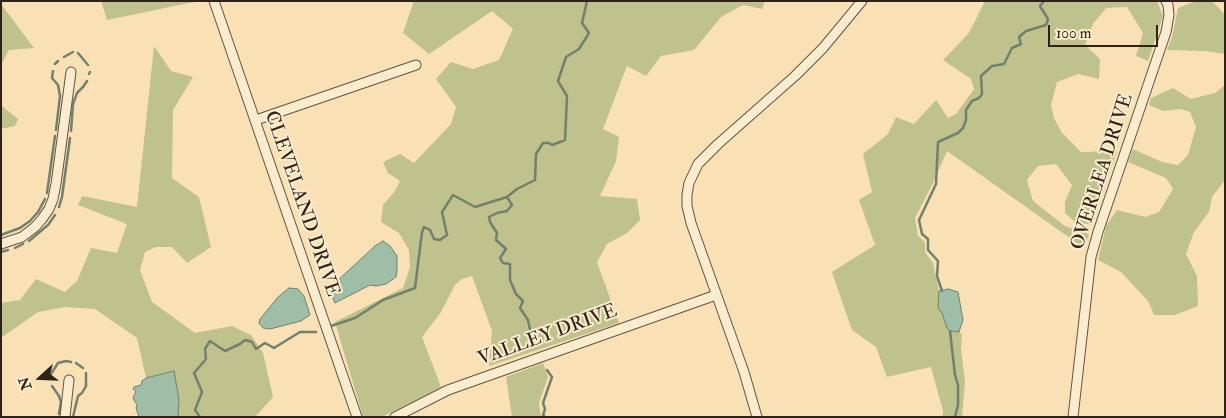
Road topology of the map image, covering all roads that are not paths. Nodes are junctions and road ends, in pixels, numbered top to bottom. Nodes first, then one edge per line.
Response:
1 (214, 1) edge
2 (862, 1) edge
3 (1166, 1) edge
4 (416, 65) dead end
5 (71, 72) dead end
6 (256, 120) junction
7 (1, 244) edge
8 (716, 294) junction
9 (69, 380) dead end
10 (65, 417) edge
11 (357, 417) edge
12 (395, 417) edge
13 (758, 417) edge
14 (1073, 417) edge

1 - 6 street, CLEVELAND DRIVE
2 - 8 street
3 - 14 street, OVERLEA DRIVE
4 - 6 street
5 - 7 street
6 - 11 street, CLEVELAND DRIVE
8 - 12 street, VALLEY DRIVE
8 - 13 street
9 - 10 street

